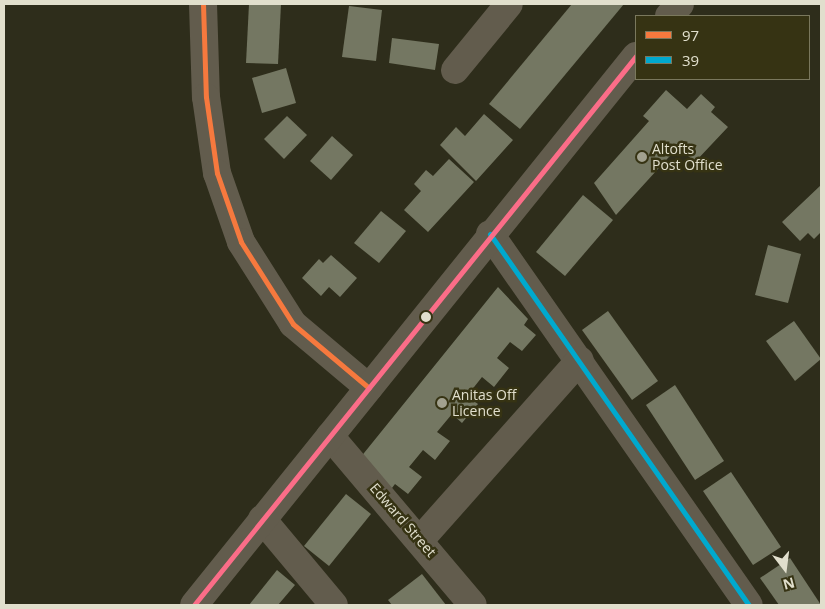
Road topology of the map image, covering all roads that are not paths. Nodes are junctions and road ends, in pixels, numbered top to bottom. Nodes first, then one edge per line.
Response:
1 (203, 4) edge
2 (510, 4) edge
3 (635, 57) edge
4 (456, 70) dead end
5 (490, 234) junction
6 (580, 360) junction
7 (370, 388) junction
8 (330, 436) junction
9 (262, 520) junction
10 (421, 539) junction
11 (194, 605) edge
12 (334, 605) edge
13 (473, 605) edge
14 (749, 605) edge

1 - 7 street
2 - 4 street
3 - 5 street
5 - 6 street
5 - 7 street
6 - 10 street
6 - 14 street
7 - 8 street
8 - 9 street
8 - 10 street, Edward Street
9 - 11 street
9 - 12 street
10 - 13 street, Edward Street

